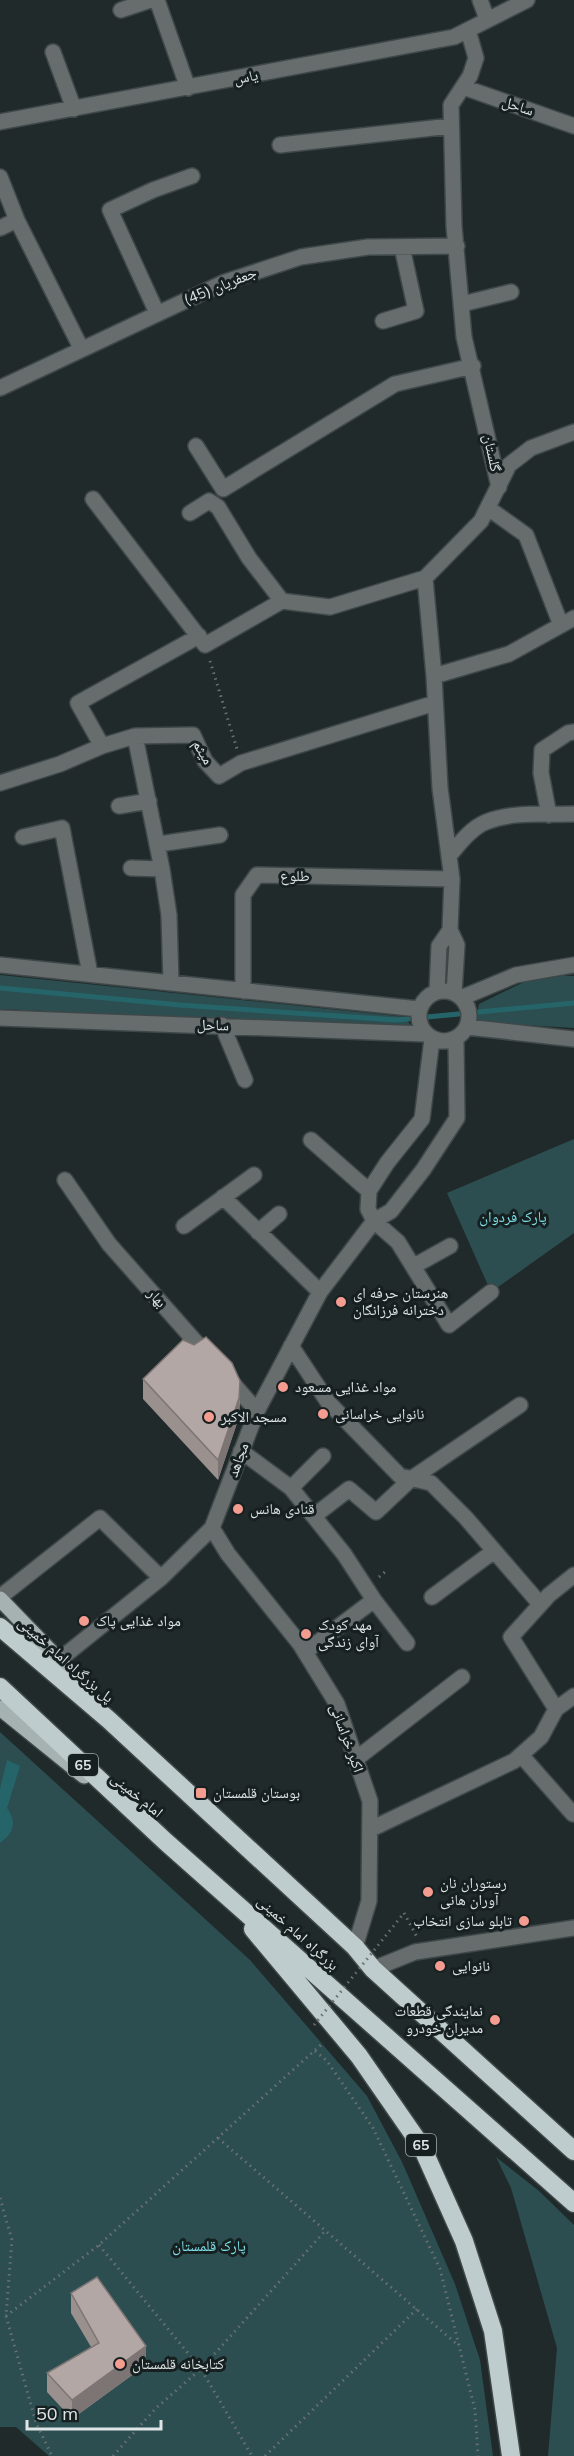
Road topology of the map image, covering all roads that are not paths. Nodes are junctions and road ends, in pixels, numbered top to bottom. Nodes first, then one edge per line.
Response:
1 (151, 0) edge
2 (157, 0) edge
3 (480, 0) edge
4 (527, 0) edge
5 (121, 10) dead end
6 (488, 19) junction
7 (468, 30) junction
8 (53, 52) dead end
9 (463, 87) junction
10 (188, 88) junction
11 (74, 109) junction
12 (0, 122) edge
13 (451, 126) junction
14 (574, 126) edge
15 (280, 145) dead end
16 (192, 176) dead end
17 (0, 177) edge
18 (17, 220) junction
19 (0, 228) edge
20 (457, 246) junction
21 (402, 247) junction
22 (511, 292) dead end
23 (462, 304) junction
24 (157, 313) junction
25 (383, 321) dead end
26 (81, 348) junction
27 (473, 366) junction
28 (0, 388) edge
29 (574, 432) edge
30 (196, 446) dead end
31 (500, 487) junction
32 (93, 499) dead end
33 (488, 508) junction
34 (190, 513) dead end
35 (425, 578) junction
36 (282, 601) junction
37 (567, 621) edge
38 (202, 641) junction
39 (434, 676) junction
40 (435, 703) junction
41 (574, 732) edge
42 (135, 736) junction
43 (102, 746) junction
44 (0, 783) edge
45 (149, 801) junction
46 (119, 806) dead end
47 (549, 814) junction
48 (574, 814) edge
49 (220, 835) dead end
50 (23, 837) dead end
51 (159, 844) junction
52 (449, 856) junction
53 (131, 868) dead end
54 (162, 869) junction
55 (452, 879) junction
56 (450, 930) junction
57 (0, 965) edge
58 (574, 965) edge
59 (90, 974) junction
60 (171, 983) junction
61 (243, 991) junction
62 (437, 992) junction
63 (458, 995) junction
64 (419, 1010) junction
65 (0, 1018) edge
66 (222, 1026) junction
67 (467, 1027) junction
68 (429, 1036) junction
69 (456, 1039) junction
70 (574, 1039) edge
71 (245, 1080) dead end
72 (311, 1140) dead end
73 (254, 1175) dead end
74 (65, 1180) dead end
75 (369, 1191) junction
76 (223, 1197) junction
77 (279, 1214) dead end
78 (374, 1221) junction
79 (184, 1226) dead end
80 (258, 1232) junction
81 (450, 1246) dead end
82 (414, 1266) junction
83 (320, 1292) junction
84 (491, 1292) dead end
85 (291, 1346) junction
86 (520, 1405) dead end
87 (257, 1410) junction
88 (241, 1451) junction
89 (323, 1456) dead end
90 (411, 1479) junction
91 (291, 1488) junction
92 (314, 1516) junction
93 (212, 1528) junction
94 (494, 1551) junction
95 (574, 1575) edge
96 (160, 1578) junction
97 (432, 1597) dead end
98 (0, 1598) edge
99 (374, 1600) junction
100 (540, 1604) junction
101 (0, 1627) edge
102 (407, 1643) dead end
103 (305, 1652) junction
104 (59, 1660) junction
105 (462, 1677) dead end
106 (0, 1687) edge
107 (574, 1696) edge
108 (0, 1708) edge
109 (556, 1709) junction
110 (109, 1720) junction
111 (521, 1755) junction
112 (356, 1759) junction
113 (573, 1814) edge
114 (371, 1829) junction
115 (166, 1842) junction
116 (220, 1888) junction
117 (574, 1928) edge
118 (355, 1947) junction
119 (373, 1969) junction
120 (574, 2149) edge
121 (574, 2203) edge
122 (511, 2456) edge

1 - 5 street
2 - 10 street
3 - 6 street
4 - 6 street, یاس
6 - 7 street, یاس
7 - 9 street, گلستان
7 - 10 street, یاس
8 - 11 street
9 - 13 street, گلستان
9 - 14 street, ساحل
10 - 11 street, یاس
11 - 12 street, یاس
13 - 15 street
13 - 20 street, گلستان
16 - 24 street
17 - 18 street
18 - 19 street
18 - 26 street
20 - 21 street, جعفریان (45)
20 - 23 street, گلستان
21 - 24 street, جعفریان (45)
21 - 25 street
22 - 23 street
23 - 27 street, گلستان
24 - 26 street, جعفریان (45)
26 - 28 street, جعفریان (45)
27 - 30 street
27 - 31 street, گلستان
29 - 31 street
31 - 33 street, گلستان
32 - 38 street
33 - 35 street, گلستان
33 - 37 street
34 - 36 street
35 - 36 street
35 - 39 street
36 - 38 street
37 - 39 street
38 - 43 street
39 - 40 street
40 - 42 street, میثم
40 - 52 street
41 - 47 street
42 - 43 street, میثم
42 - 45 street
43 - 44 street, میثم
45 - 46 street
45 - 51 street
47 - 48 street
47 - 52 street
49 - 51 street
50 - 59 street
51 - 54 street
52 - 55 street
53 - 54 street
54 - 60 street
55 - 56 street
55 - 61 street, طلوع
56 - 62 street
56 - 63 street
57 - 59 street
58 - 63 street
59 - 60 street
60 - 61 street
61 - 64 street
62 - 63 street
62 - 64 street
63 - 67 street
64 - 68 street
65 - 66 street, ساحل
66 - 68 street, ساحل
66 - 71 street
67 - 69 street
67 - 70 street
68 - 69 street, ساحل
68 - 75 street
69 - 78 street, مجاهد
72 - 75 street
73 - 76 street
74 - 87 street, بهار
75 - 78 street
76 - 79 street
76 - 80 street
77 - 80 street
78 - 82 street
78 - 83 street, مجاهد
80 - 83 street
81 - 82 street
82 - 84 street
83 - 85 street, مجاهد
85 - 87 street, مجاهد
85 - 90 street
86 - 90 street
87 - 88 street, مجاهد
88 - 91 street
88 - 93 street, مجاهد
89 - 91 street
90 - 92 street
90 - 94 street
91 - 92 street
92 - 99 street
93 - 96 street, مجاهد
93 - 103 street, اکبر خراسانی
94 - 97 street
94 - 100 street
95 - 100 street
96 - 98 street
96 - 104 street, مجاهد
98 - 104 main road
99 - 102 street
99 - 103 street
100 - 109 street
101 - 110 highway, پل بزرگراه امام خمینی
103 - 112 street, اکبر خراسانی
104 - 110 main road
105 - 112 street
106 - 115 highway, بزرگراه امام خمینی / 65
107 - 109 street
108 - 115 main road, امام خمینی
109 - 111 street
110 - 118 highway, بزرگراه امام خمینی
111 - 113 street
111 - 114 street
112 - 114 street, اکبر خراسانی
114 - 118 street, اکبر خراسانی
115 - 116 highway, بزرگراه امام خمینی / 65
116 - 121 highway, بزرگراه امام خمینی
116 - 122 highway, 65
117 - 119 street
118 - 119 highway, بزرگراه امام خمینی
119 - 120 highway, بزرگراه امام خمینی

